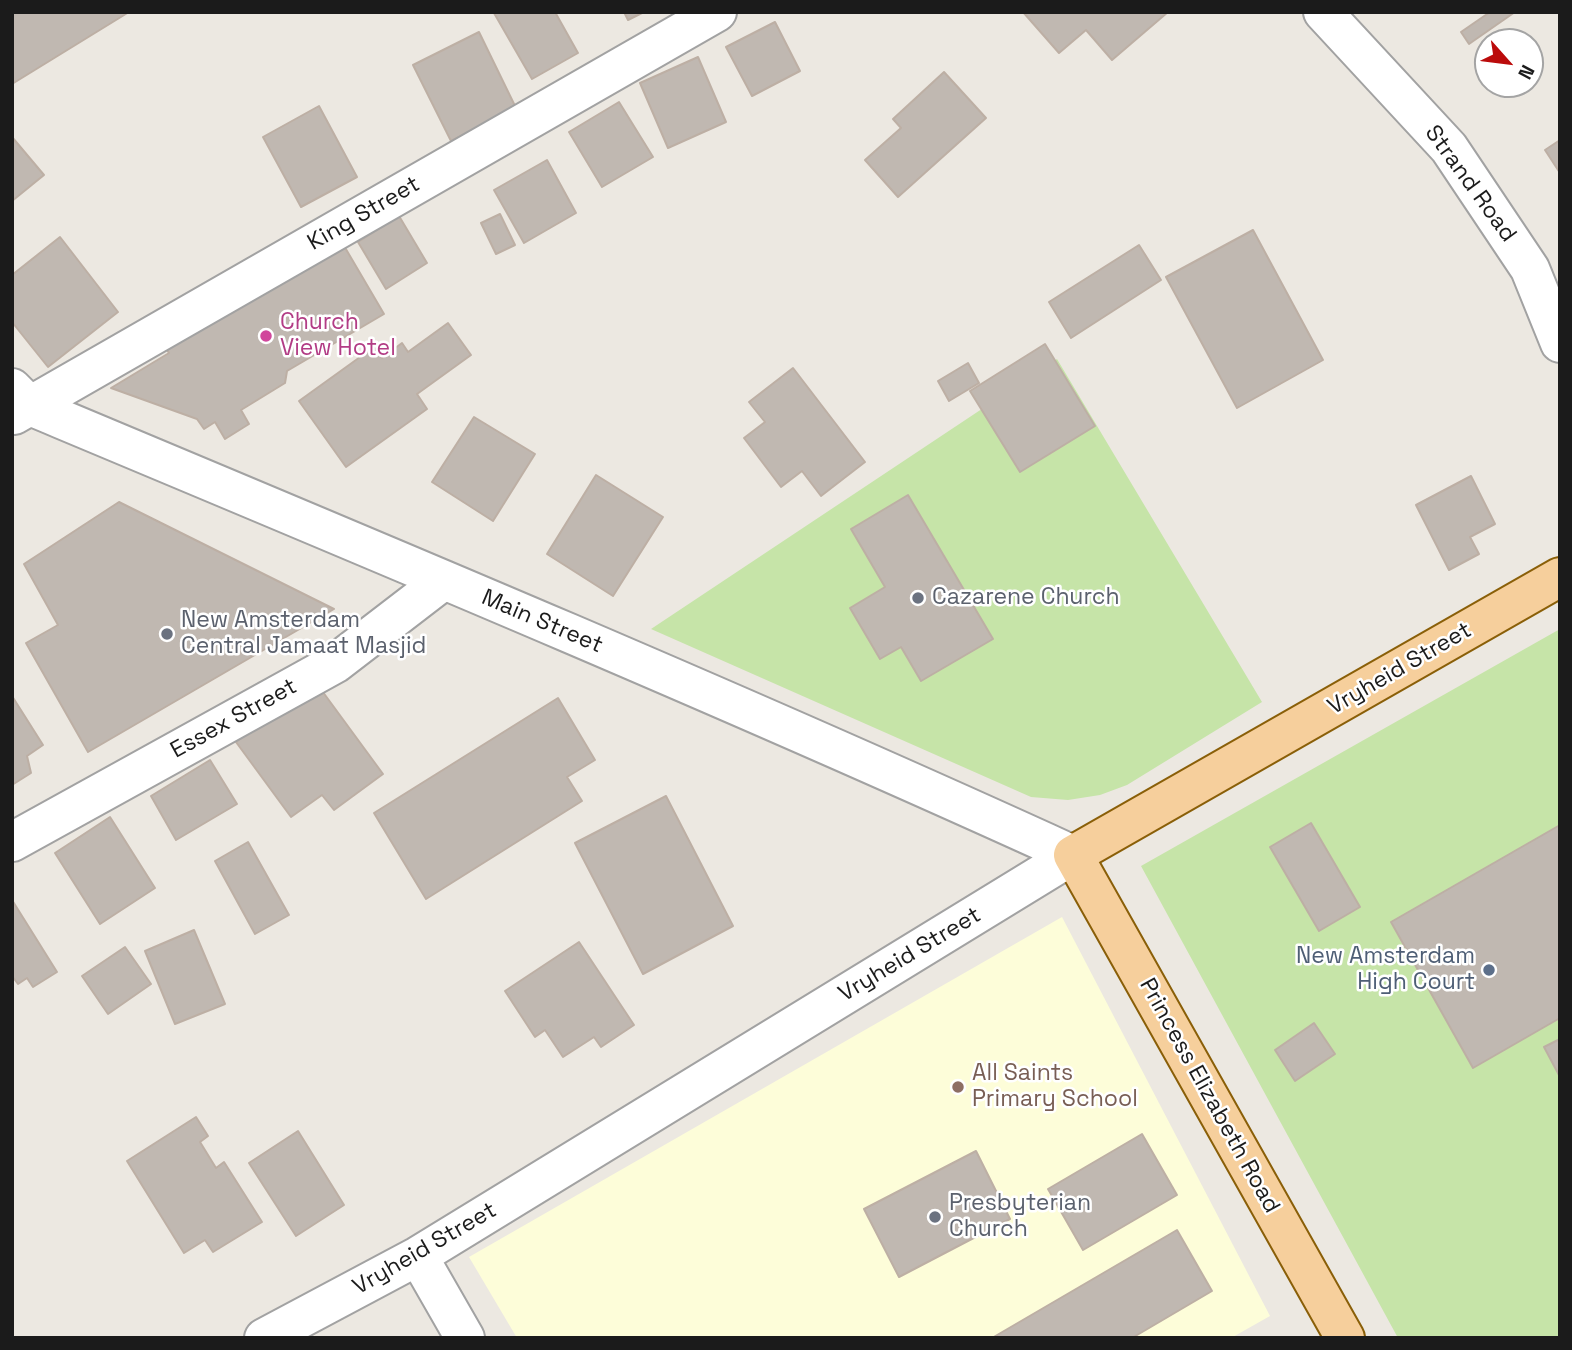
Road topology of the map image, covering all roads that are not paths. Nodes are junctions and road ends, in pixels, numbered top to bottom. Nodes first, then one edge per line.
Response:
1 (717, 12) edge
2 (1323, 12) edge
3 (1560, 343) edge
4 (18, 403) edge
5 (1560, 577) edge
6 (444, 580) junction
7 (12, 842) edge
8 (1073, 855) junction
9 (418, 1256) junction
10 (264, 1338) edge
11 (465, 1338) edge
12 (1345, 1338) edge

1 - 4 street, King Street
2 - 3 street, Strand Road
4 - 6 street, Main Street
5 - 8 main road, Vryheid Street
6 - 7 street, Essex Street
6 - 8 street, Main Street
8 - 9 street, Vryheid Street
8 - 12 main road, Princess Elizabeth Road
9 - 10 street, Vryheid Street
9 - 11 street

